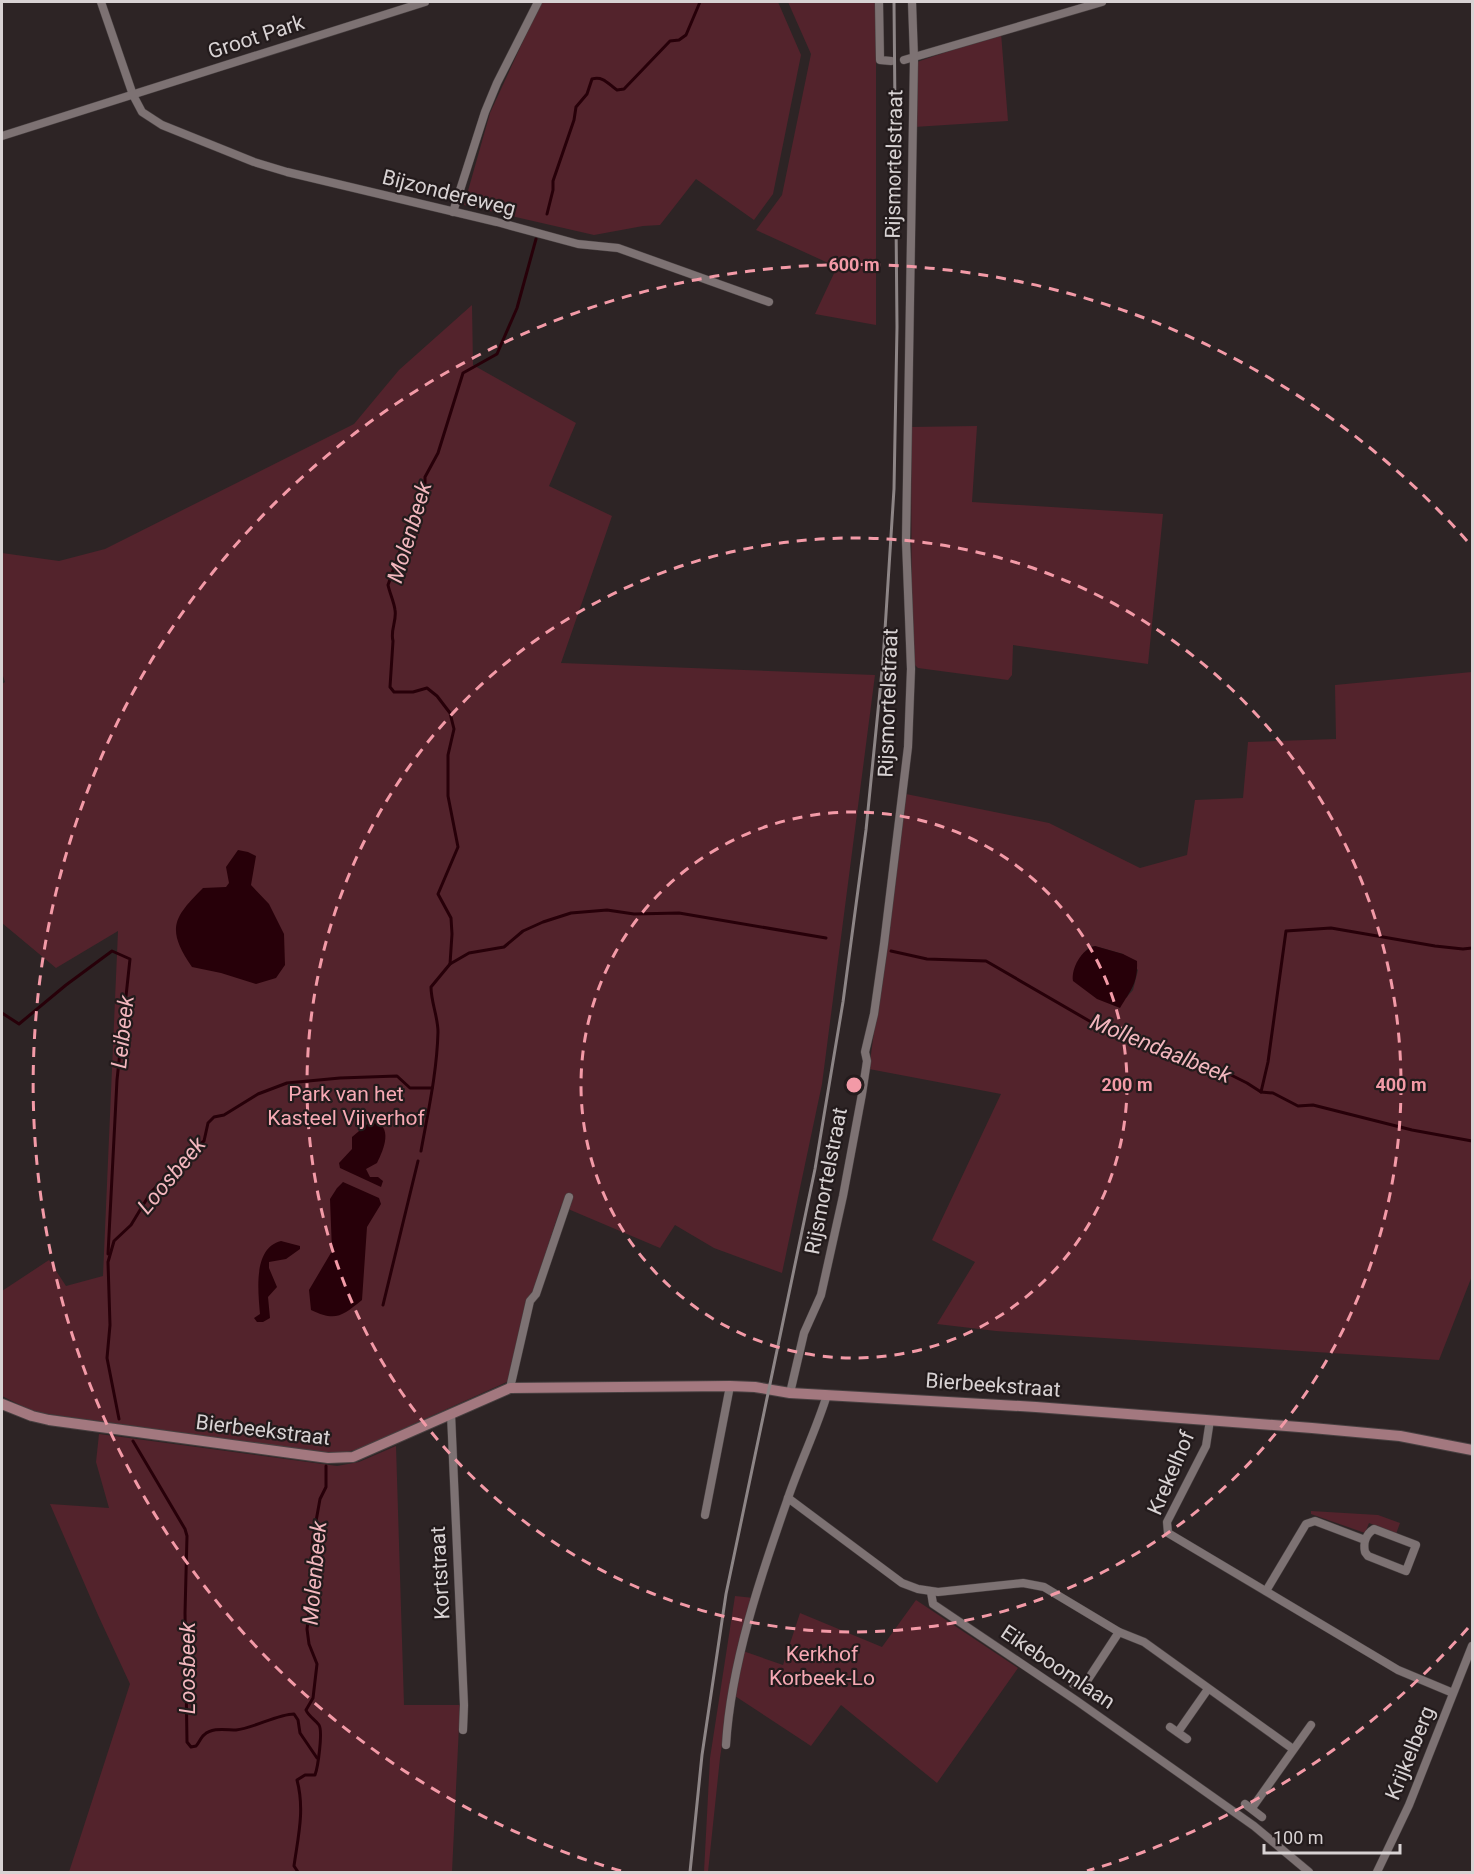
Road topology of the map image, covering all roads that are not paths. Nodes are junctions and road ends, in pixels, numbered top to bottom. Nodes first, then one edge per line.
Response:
1 (101, 2) edge
2 (425, 2) edge
3 (538, 2) edge
4 (879, 2) edge
5 (912, 2) edge
6 (1102, 2) edge
7 (914, 58) junction
8 (904, 60) dead end
9 (891, 61) dead end
10 (133, 95) junction
11 (2, 136) edge
12 (453, 212) junction
13 (769, 302) dead end
14 (569, 1197) dead end
15 (730, 1386) junction
16 (510, 1388) junction
17 (790, 1393) junction
18 (827, 1395) junction
19 (2, 1404) edge
20 (451, 1414) junction
21 (1210, 1420) junction
22 (1473, 1450) edge
23 (788, 1498) junction
24 (705, 1515) dead end
25 (1365, 1540) junction
26 (1266, 1591) junction
27 (931, 1592) junction
28 (1119, 1632) junction
29 (1473, 1646) edge
30 (1073, 1684) dead end
31 (1208, 1689) junction
32 (1453, 1693) junction
33 (1311, 1725) dead end
34 (1170, 1726) dead end
35 (463, 1730) dead end
36 (1178, 1732) junction
37 (1186, 1739) dead end
38 (726, 1745) dead end
39 (1293, 1749) junction
40 (1262, 1817) dead end
41 (1309, 1872) edge
42 (1377, 1872) edge

1 - 10 street, Bijzondereweg
2 - 10 street, Groot Park
3 - 12 street
4 - 9 street
5 - 7 street, Rijsmortelstraat
6 - 7 street
7 - 8 street
7 - 17 street, Rijsmortelstraat
10 - 11 street
10 - 12 street, Bijzondereweg
12 - 13 street, Bijzondereweg
14 - 16 street
15 - 16 street, Bierbeekstraat
15 - 17 street, Bierbeekstraat
15 - 24 street
16 - 20 street, Bierbeekstraat
17 - 18 street, Bierbeekstraat
18 - 21 street, Bierbeekstraat
18 - 23 street
19 - 20 street, Bierbeekstraat
20 - 35 street, Kortstraat
21 - 22 street, Bierbeekstraat
21 - 26 street, Krekelhof
23 - 27 street
23 - 38 street
25 - 25 street
25 - 26 street
26 - 32 street, Krekelhof
27 - 28 street
27 - 41 street, Eikeboomlaan
28 - 30 street
28 - 31 street
29 - 32 street, Krijkelberg
31 - 36 street
31 - 39 street
32 - 42 street, Krijkelberg
33 - 39 street
34 - 36 street
36 - 37 street
39 - 40 street

